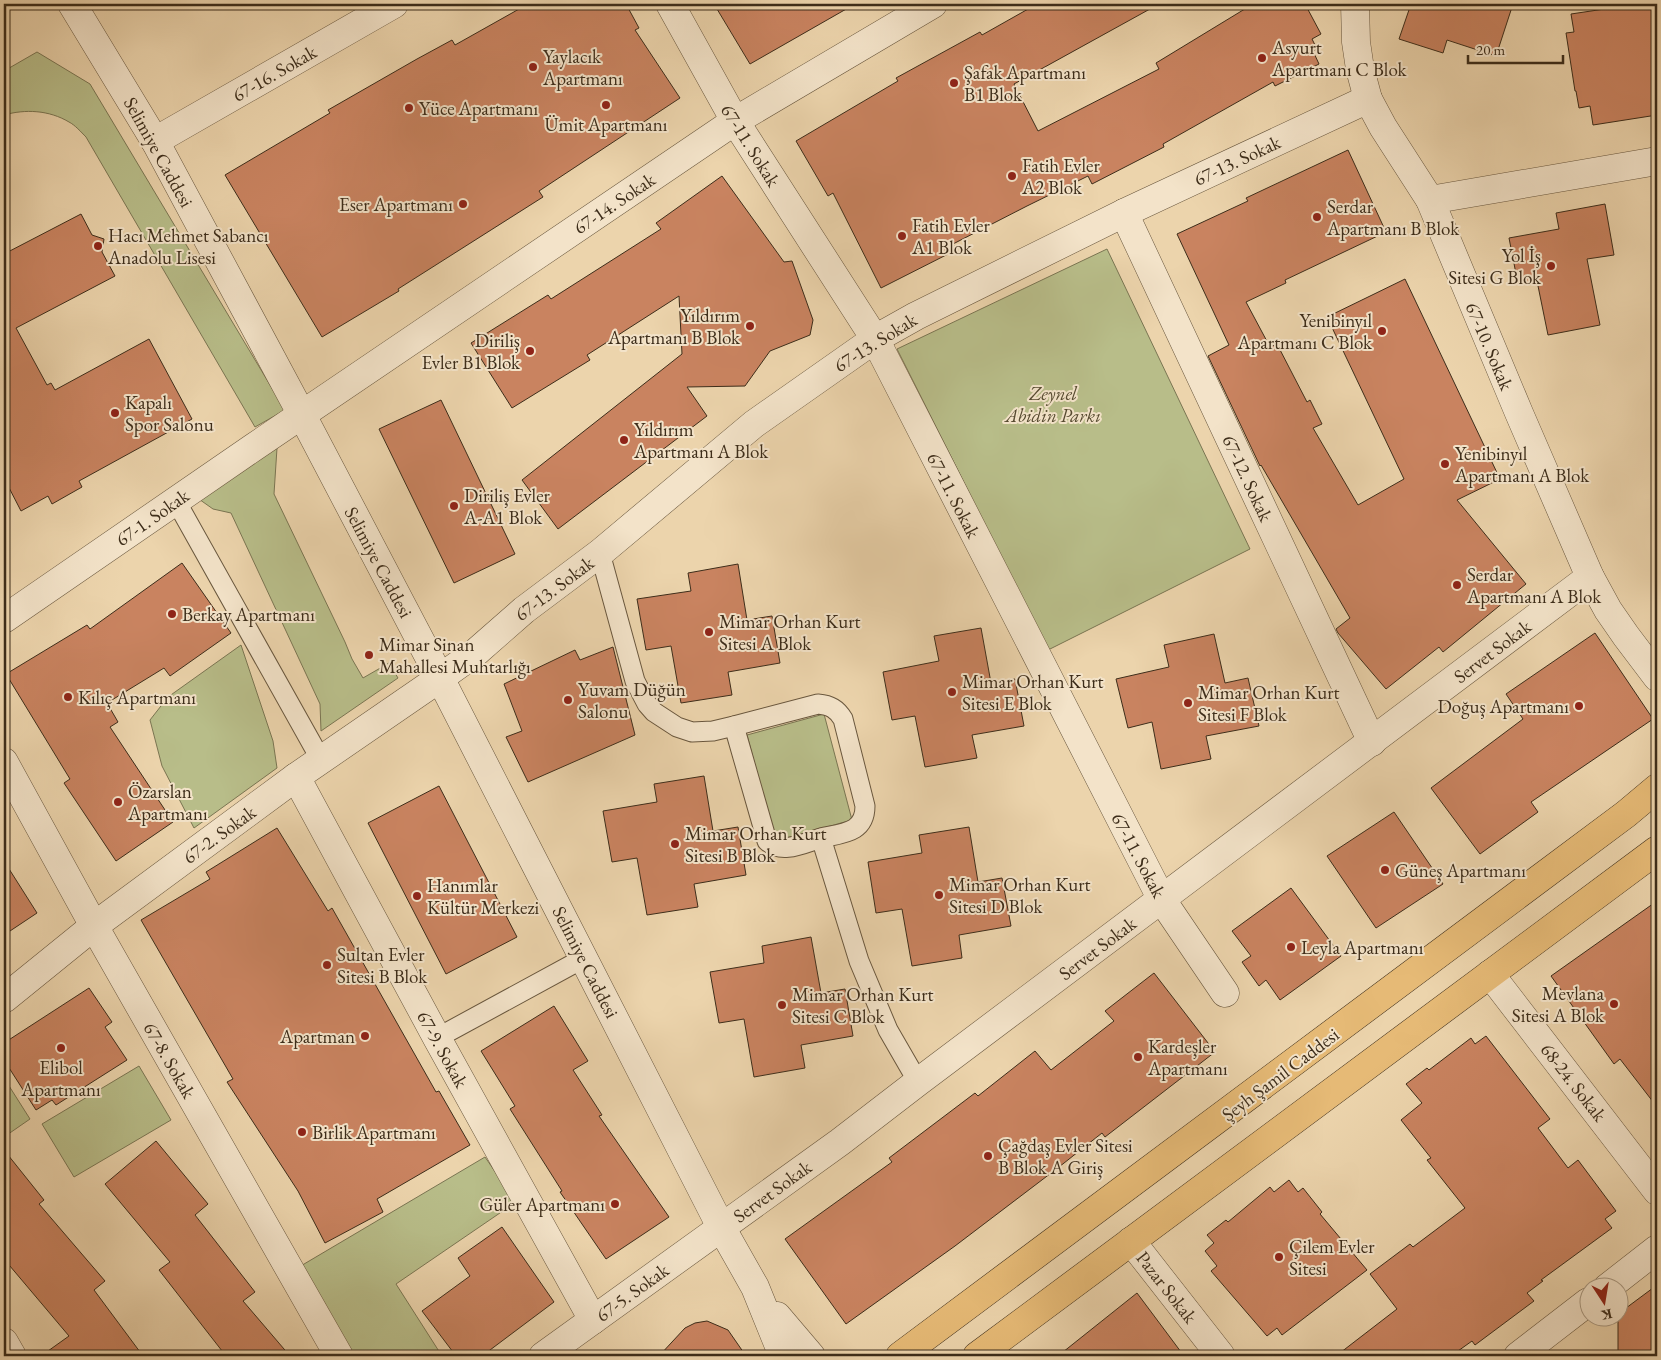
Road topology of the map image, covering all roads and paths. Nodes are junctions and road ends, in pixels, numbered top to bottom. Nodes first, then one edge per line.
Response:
1 (72, 4) edge
2 (394, 4) edge
3 (670, 4) edge
4 (933, 4) edge
5 (1355, 4) edge
6 (1368, 99) junction
7 (735, 121) junction
8 (155, 142) junction
9 (1657, 161) edge
10 (1430, 200) junction
11 (1124, 214) junction
12 (875, 339) junction
13 (302, 415) junction
14 (176, 500) junction
15 (600, 554) junction
16 (1590, 577) junction
17 (4, 620) edge
18 (1657, 677) edge
19 (440, 678) junction
20 (734, 726) junction
21 (1372, 742) junction
22 (321, 760) junction
23 (4, 762) edge
24 (296, 777) junction
25 (1657, 788) edge
26 (821, 838) junction
27 (1657, 850) edge
28 (1162, 900) junction
29 (94, 926) junction
30 (584, 958) junction
31 (1490, 974) junction
32 (1225, 994) dead end
33 (4, 998) edge
34 (437, 1038) junction
35 (918, 1082) junction
36 (1657, 1192) edge
37 (722, 1227) junction
38 (1131, 1241) junction
39 (1657, 1249) edge
40 (1620, 1278) edge
41 (755, 1287) junction
42 (1578, 1310) edge
43 (593, 1320) junction
44 (4, 1342) edge
45 (12, 1356) edge
46 (339, 1356) edge
47 (543, 1356) edge
48 (783, 1356) edge
49 (810, 1356) edge
50 (900, 1356) edge
51 (977, 1356) edge
52 (1221, 1356) edge
53 (1518, 1356) edge

1 - 8 street, Selimiye Caddesi
2 - 8 street, 67-16. Sokak
3 - 7 street, 67-11. Sokak
4 - 7 street, 67-14. Sokak
5 - 6 street, 67-10. Sokak
6 - 10 street, 67-10. Sokak
6 - 11 street, 67-13. Sokak
7 - 12 street, 67-11. Sokak
7 - 13 street, 67-14. Sokak
8 - 13 street, Selimiye Caddesi
9 - 10 street
10 - 16 street, 67-10. Sokak
11 - 12 street, 67-13. Sokak
11 - 21 street, 67-12. Sokak
12 - 15 street, 67-13. Sokak
12 - 28 street, 67-11. Sokak
13 - 14 street, 67-1. Sokak
13 - 19 street, Selimiye Caddesi
14 - 17 street, 67-1. Sokak
14 - 22 lane
15 - 19 street, 67-13. Sokak
15 - 20 lane
16 - 18 street, 67-10. Sokak
16 - 21 street, Servet Sokak
19 - 22 street, 67-2. Sokak
19 - 30 street, Selimiye Caddesi
20 - 26 lane
20 - 26 lane
21 - 28 street, Servet Sokak
22 - 24 street, 67-2. Sokak
23 - 29 street, 67-8. Sokak
24 - 29 street, 67-2. Sokak
24 - 34 street, 67-9. Sokak
25 - 50 main road, Şeyh Şamil Caddesi
26 - 35 lane
27 - 31 main road
28 - 32 street, 67-11. Sokak
28 - 35 street, Servet Sokak
29 - 33 street, 67-2. Sokak
29 - 46 street, 67-8. Sokak
30 - 34 lane
30 - 37 street, Selimiye Caddesi
31 - 36 street, 68-24. Sokak
31 - 38 main road
34 - 43 street, 67-9. Sokak
35 - 37 street, Servet Sokak
37 - 41 street, Selimiye Caddesi
37 - 43 street, 67-5. Sokak
38 - 51 main road
38 - 52 street, Pazar Sokak
39 - 40 street
41 - 48 street, Selimiye Caddesi
41 - 49 street, Selimiye Caddesi
42 - 53 street
43 - 47 street, 67-5. Sokak
44 - 45 street

